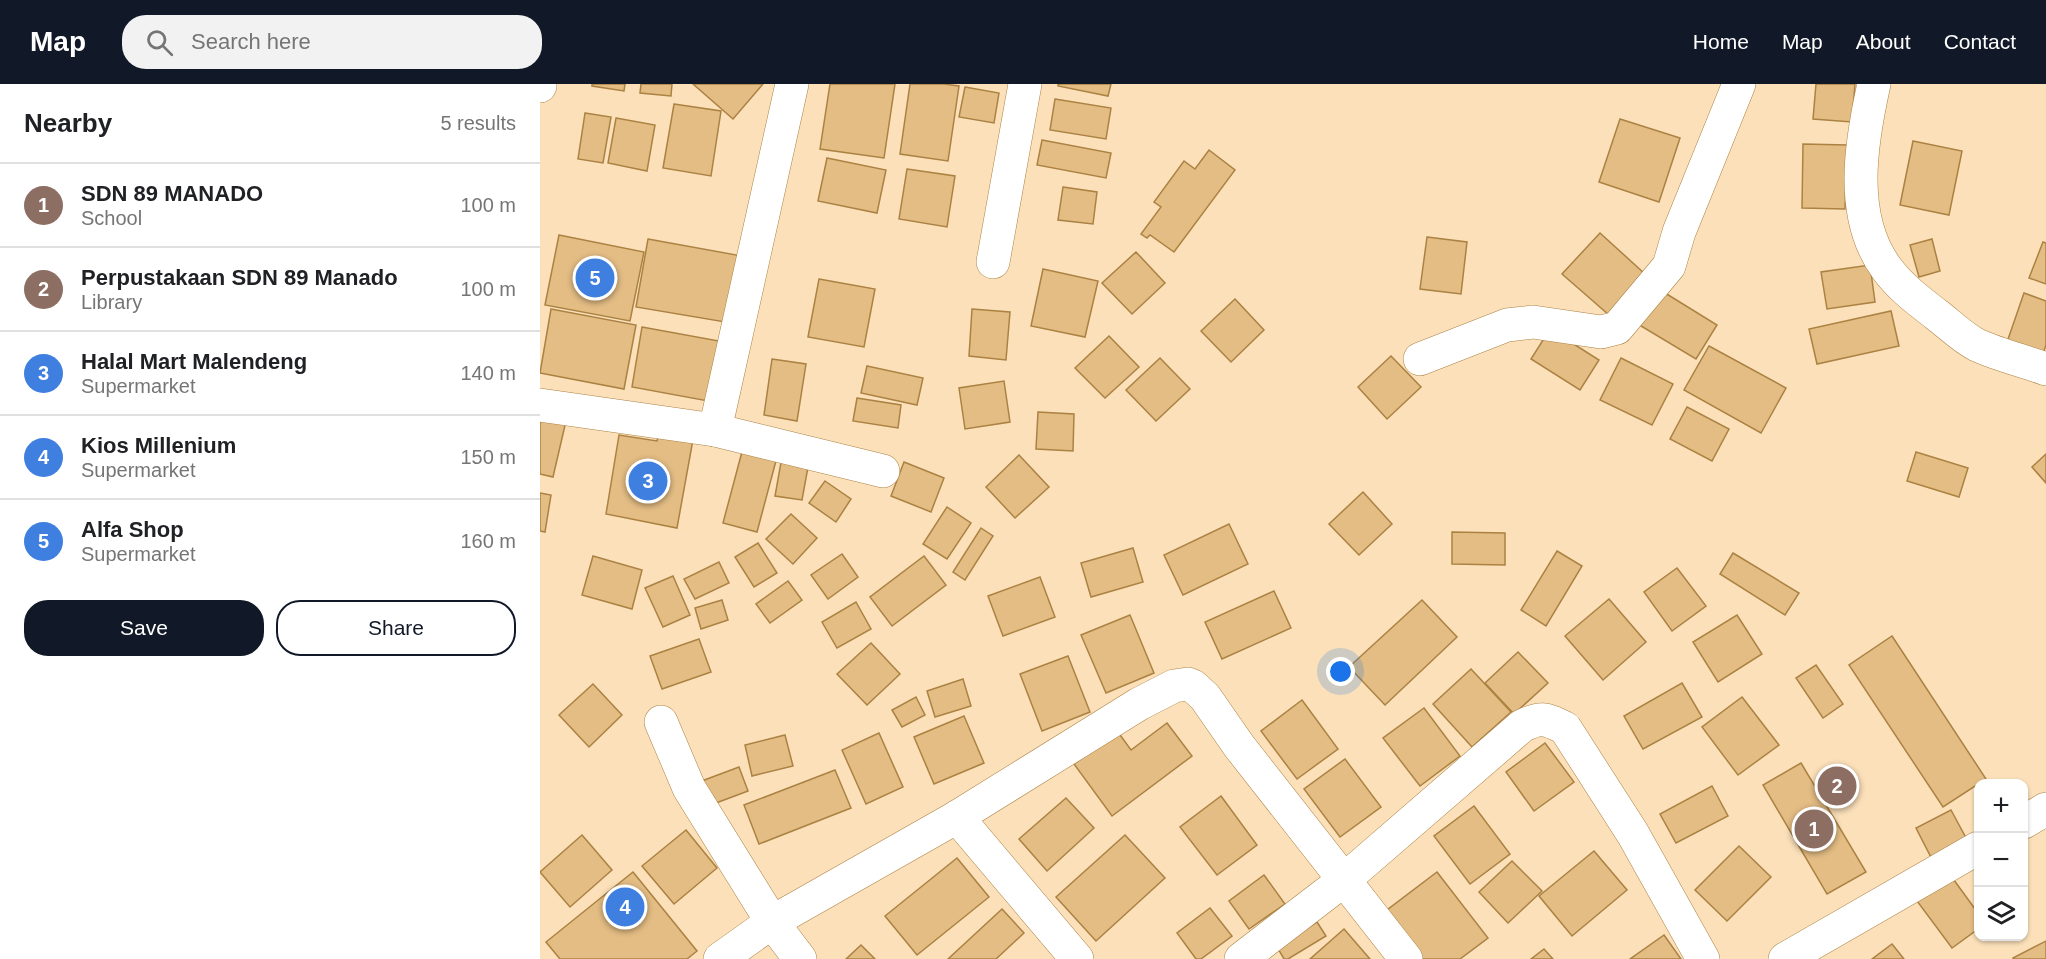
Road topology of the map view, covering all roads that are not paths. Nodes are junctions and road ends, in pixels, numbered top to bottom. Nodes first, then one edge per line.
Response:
1 (792, 84) edge
2 (1025, 84) edge
3 (1739, 84) edge
4 (1874, 84) edge
5 (993, 262) dead end
6 (1419, 359) dead end
7 (2046, 369) edge
8 (540, 405) edge
9 (715, 430) junction
10 (883, 471) dead end
11 (661, 722) dead end
12 (2046, 809) edge
13 (957, 817) junction
14 (2028, 820) edge
15 (1974, 850) edge
16 (1344, 880) junction
17 (772, 922) junction
18 (720, 959) edge
19 (800, 959) edge
20 (1077, 959) edge
21 (1241, 959) edge
22 (1406, 959) edge
23 (1703, 959) edge
24 (1785, 959) edge

1 - 9 street
2 - 5 street
3 - 6 street
4 - 7 street
8 - 9 street
9 - 10 street
11 - 17 street
12 - 14 street
13 - 16 street
13 - 17 street
13 - 20 street
15 - 24 street
16 - 21 street
16 - 22 street
16 - 23 street
17 - 18 street
17 - 19 street

